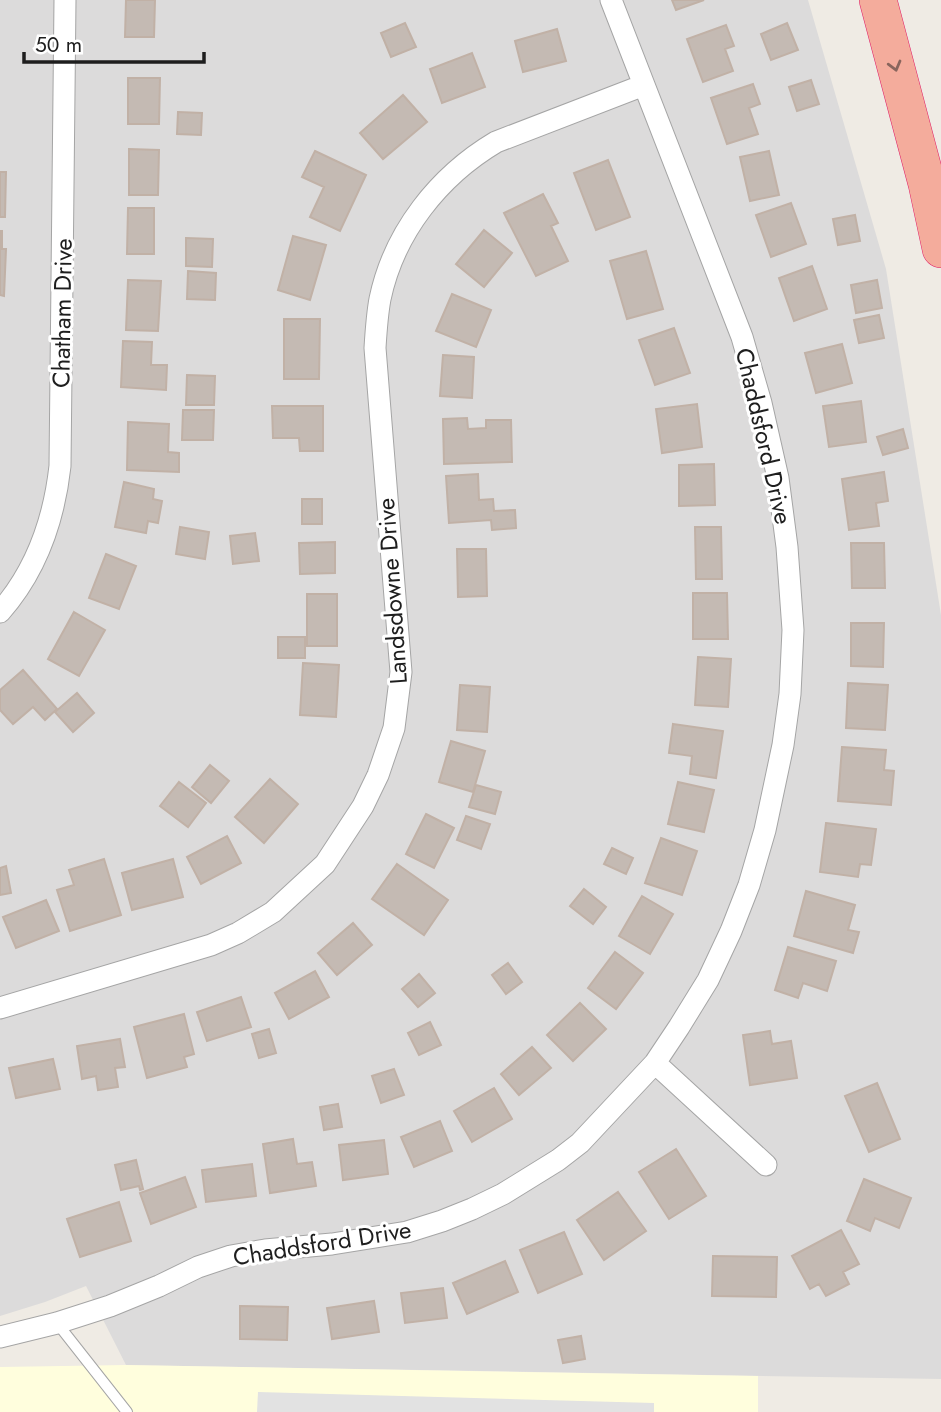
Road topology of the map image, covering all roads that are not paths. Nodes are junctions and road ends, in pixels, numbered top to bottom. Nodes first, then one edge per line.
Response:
1 (65, 0) edge
2 (611, 0) edge
3 (878, 0) edge
4 (644, 85) junction
5 (941, 249) edge
6 (0, 612) edge
7 (0, 1008) edge
8 (655, 1063) junction
9 (766, 1165) dead end
10 (57, 1323) junction
11 (0, 1337) edge
12 (127, 1412) edge

1 - 6 street, Chatham Drive
2 - 4 street, Chaddsford Drive
3 -> 5 highway
4 - 7 street, Landsdowne Drive
4 - 8 street, Chaddsford Drive
8 - 9 street
8 - 10 street, Chaddsford Drive
10 - 11 street, Chaddsford Drive
10 - 12 lane

